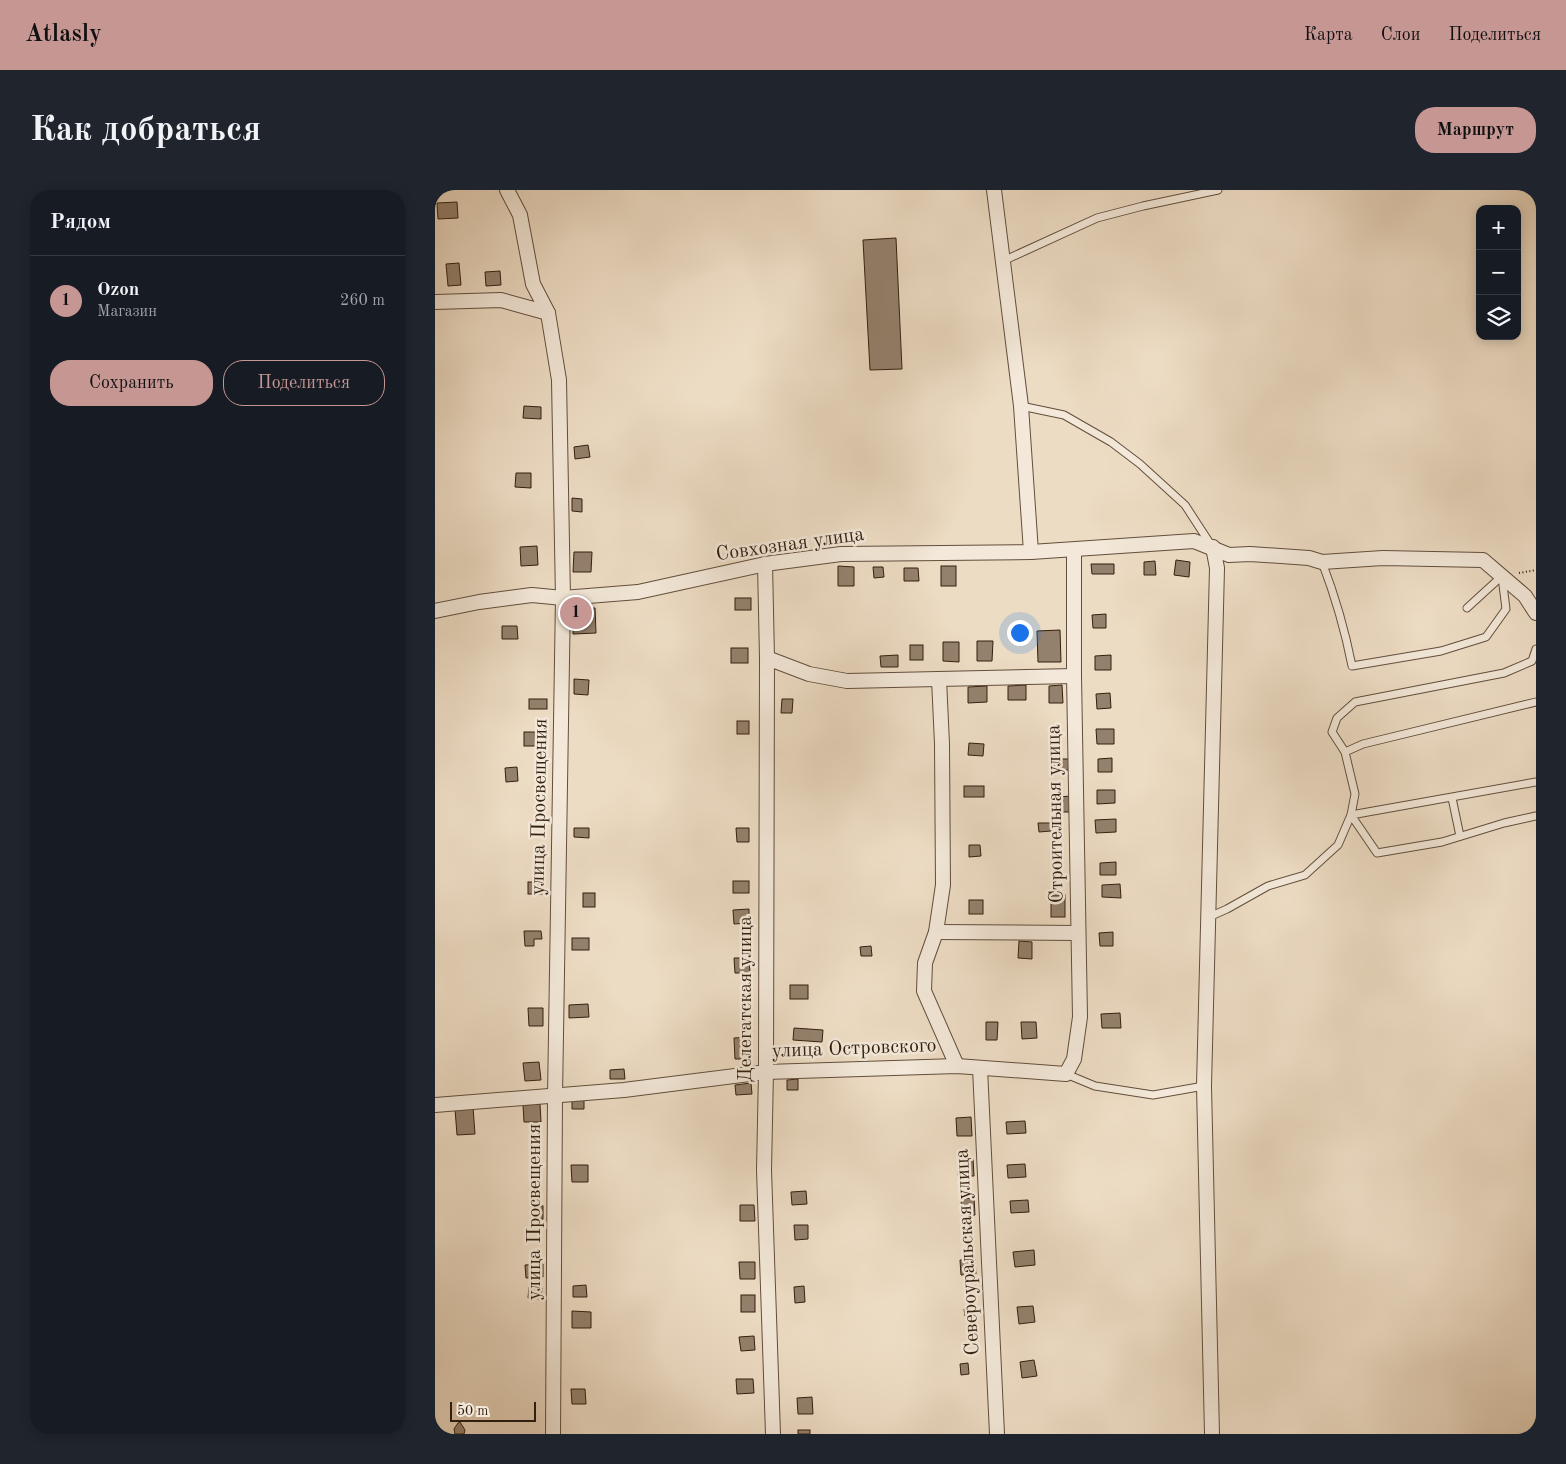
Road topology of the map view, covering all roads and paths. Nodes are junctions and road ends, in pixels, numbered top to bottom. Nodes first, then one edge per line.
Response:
1 (507, 190) edge
2 (994, 190) edge
3 (1218, 190) edge
4 (1003, 262) junction
5 (435, 302) edge
6 (548, 312) junction
7 (1021, 406) junction
8 (1213, 548) junction
9 (1074, 550) junction
10 (1031, 552) junction
11 (1322, 562) junction
12 (765, 564) junction
13 (1502, 576) junction
14 (563, 598) junction
15 (1467, 608) dead end
16 (435, 610) edge
17 (1536, 613) edge
18 (1536, 649) edge
19 (767, 658) junction
20 (1074, 676) junction
21 (939, 679) junction
22 (1536, 702) edge
23 (1345, 752) junction
24 (1536, 782) edge
25 (1452, 798) junction
26 (1351, 815) junction
27 (1536, 816) edge
28 (1460, 836) junction
29 (1209, 916) junction
30 (937, 932) junction
31 (1078, 933) junction
32 (957, 1066) junction
33 (979, 1068) junction
34 (767, 1072) junction
35 (1066, 1074) junction
36 (1204, 1086) junction
37 (555, 1096) junction
38 (435, 1105) edge
39 (553, 1434) edge
40 (773, 1434) edge
41 (997, 1434) edge
42 (1212, 1434) edge

1 - 6 street, улица Просвещения
2 - 4 street
3 - 4 lane
4 - 7 street
5 - 6 street
6 - 14 street, улица Просвещения
7 - 8 lane
7 - 10 street
8 - 9 street, Совхозная улица
8 - 11 street, Совхозная улица
8 - 29 street
9 - 10 street, Совхозная улица
9 - 20 street, Строительная улица
10 - 12 street, Совхозная улица
11 - 13 street, Совхозная улица
11 - 13 lane
12 - 14 street, Совхозная улица
12 - 19 street, Делегатская улица
13 - 15 lane
13 - 17 street, Совхозная улица
14 - 16 street, Совхозная улица
14 - 37 street, улица Просвещения
18 - 23 lane
19 - 21 street
19 - 34 street, Делегатская улица
20 - 21 street
20 - 31 street, Строительная улица
21 - 30 street
22 - 23 lane
23 - 26 lane
24 - 25 lane
25 - 26 lane
25 - 28 lane
26 - 28 lane
26 - 29 lane
27 - 28 lane
29 - 36 street
30 - 31 street
30 - 32 street
31 - 35 street, Строительная улица
32 - 33 street, улица Островского
32 - 34 street, улица Островского
33 - 35 street, улица Островского
33 - 41 street, Североуральская улица
34 - 37 street, улица Островского
34 - 40 street, Делегатская улица
35 - 36 lane
36 - 42 street
37 - 38 street, улица Островского
37 - 39 street, улица Просвещения

